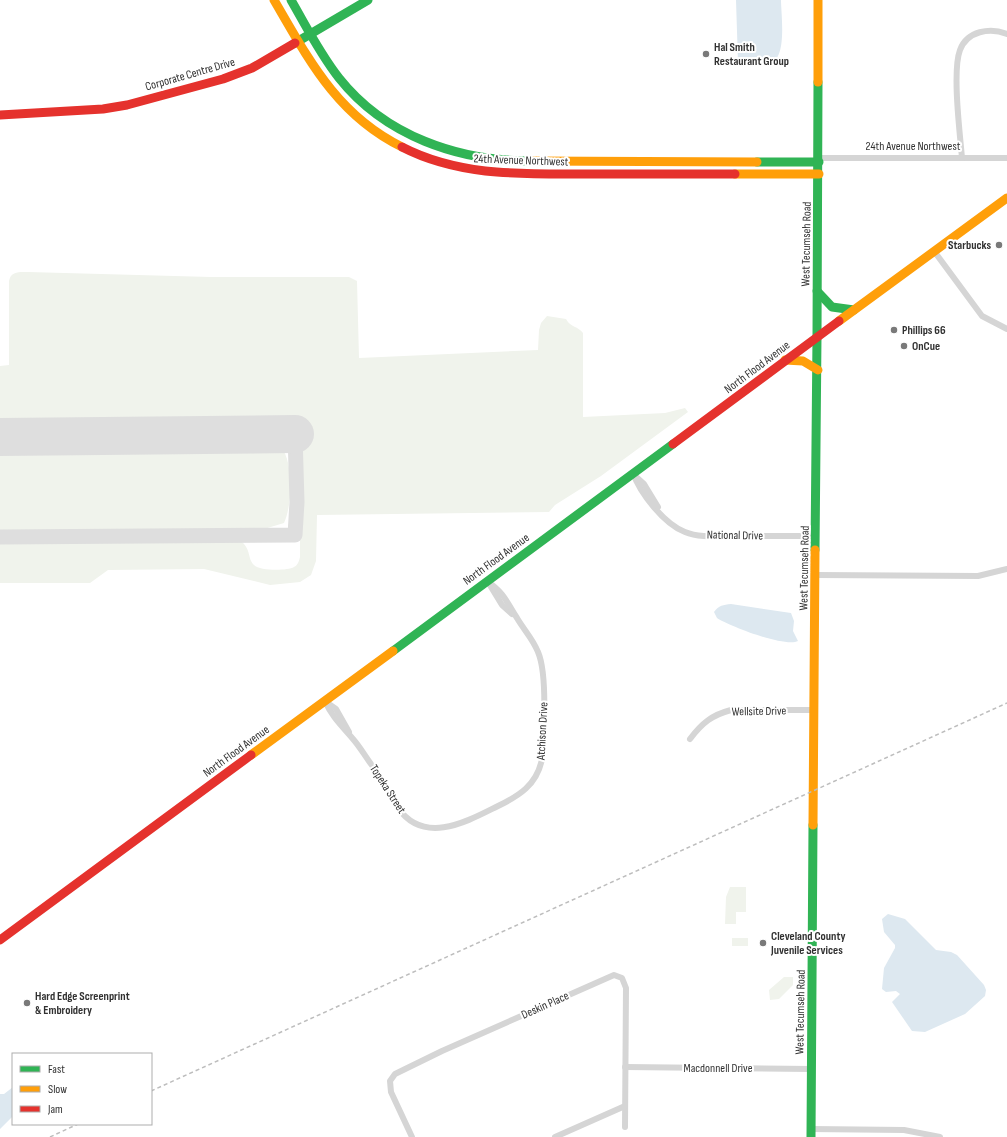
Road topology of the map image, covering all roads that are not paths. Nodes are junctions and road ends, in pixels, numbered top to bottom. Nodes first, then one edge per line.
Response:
1 (274, 0) edge
2 (291, 0) edge
3 (368, 0) edge
4 (818, 0) edge
5 (311, 34) junction
6 (1007, 34) edge
7 (298, 41) junction
8 (0, 115) edge
9 (962, 158) junction
10 (1007, 158) edge
11 (819, 160) junction
12 (819, 174) junction
13 (1007, 198) edge
14 (934, 251) junction
15 (818, 291) junction
16 (854, 310) junction
17 (1007, 328) edge
18 (817, 336) junction
19 (785, 360) junction
20 (818, 370) junction
21 (632, 474) junction
22 (816, 536) junction
23 (1007, 568) edge
24 (816, 575) junction
25 (487, 581) junction
26 (325, 701) junction
27 (814, 710) junction
28 (690, 739) dead end
29 (476, 816) joint
30 (0, 940) edge
31 (625, 1067) junction
32 (811, 1068) junction
33 (625, 1106) junction
34 (625, 1127) dead end
35 (811, 1133) edge
36 (412, 1137) edge
37 (555, 1137) edge
38 (940, 1137) edge

1 - 7 main road, 24th Avenue Northwest
2 - 5 main road, 24th Avenue Northwest
3 - 5 main road, Corporate Centre Drive
4 - 11 main road, West Tecumseh Road
5 - 7 main road, Corporate Centre Drive
5 - 11 main road, 24th Avenue Northwest
6 - 9 street
7 - 8 main road, Corporate Centre Drive
7 - 12 main road, 24th Avenue Northwest
9 - 10 street, 24th Avenue Northwest
9 - 11 street, 24th Avenue Northwest
11 - 12 main road, West Tecumseh Road
12 - 15 main road, West Tecumseh Road
13 - 14 main road, North Flood Avenue
14 - 16 main road, North Flood Avenue
14 - 17 street
15 - 16 main road
15 - 18 main road, West Tecumseh Road
16 - 18 main road, North Flood Avenue
18 - 19 main road, North Flood Avenue
18 - 20 main road, West Tecumseh Road
19 - 20 main road
19 - 21 main road, North Flood Avenue
20 - 22 main road, West Tecumseh Road
21 - 22 street, National Drive
21 - 25 main road, North Flood Avenue
22 - 24 main road, West Tecumseh Road
23 - 24 street
24 - 27 main road, West Tecumseh Road
25 - 26 main road, North Flood Avenue
25 - 29 street, Atchison Drive
26 - 29 street, Topeka Street
26 - 30 main road, North Flood Avenue
27 - 28 street, Wellsite Drive
27 - 32 main road, West Tecumseh Road
31 - 32 street, Macdonnell Drive
31 - 33 street, Deskin Place
31 - 36 street, Deskin Place
32 - 35 main road, West Tecumseh Road
33 - 34 street, Deskin Place
33 - 37 street
35 - 38 street

